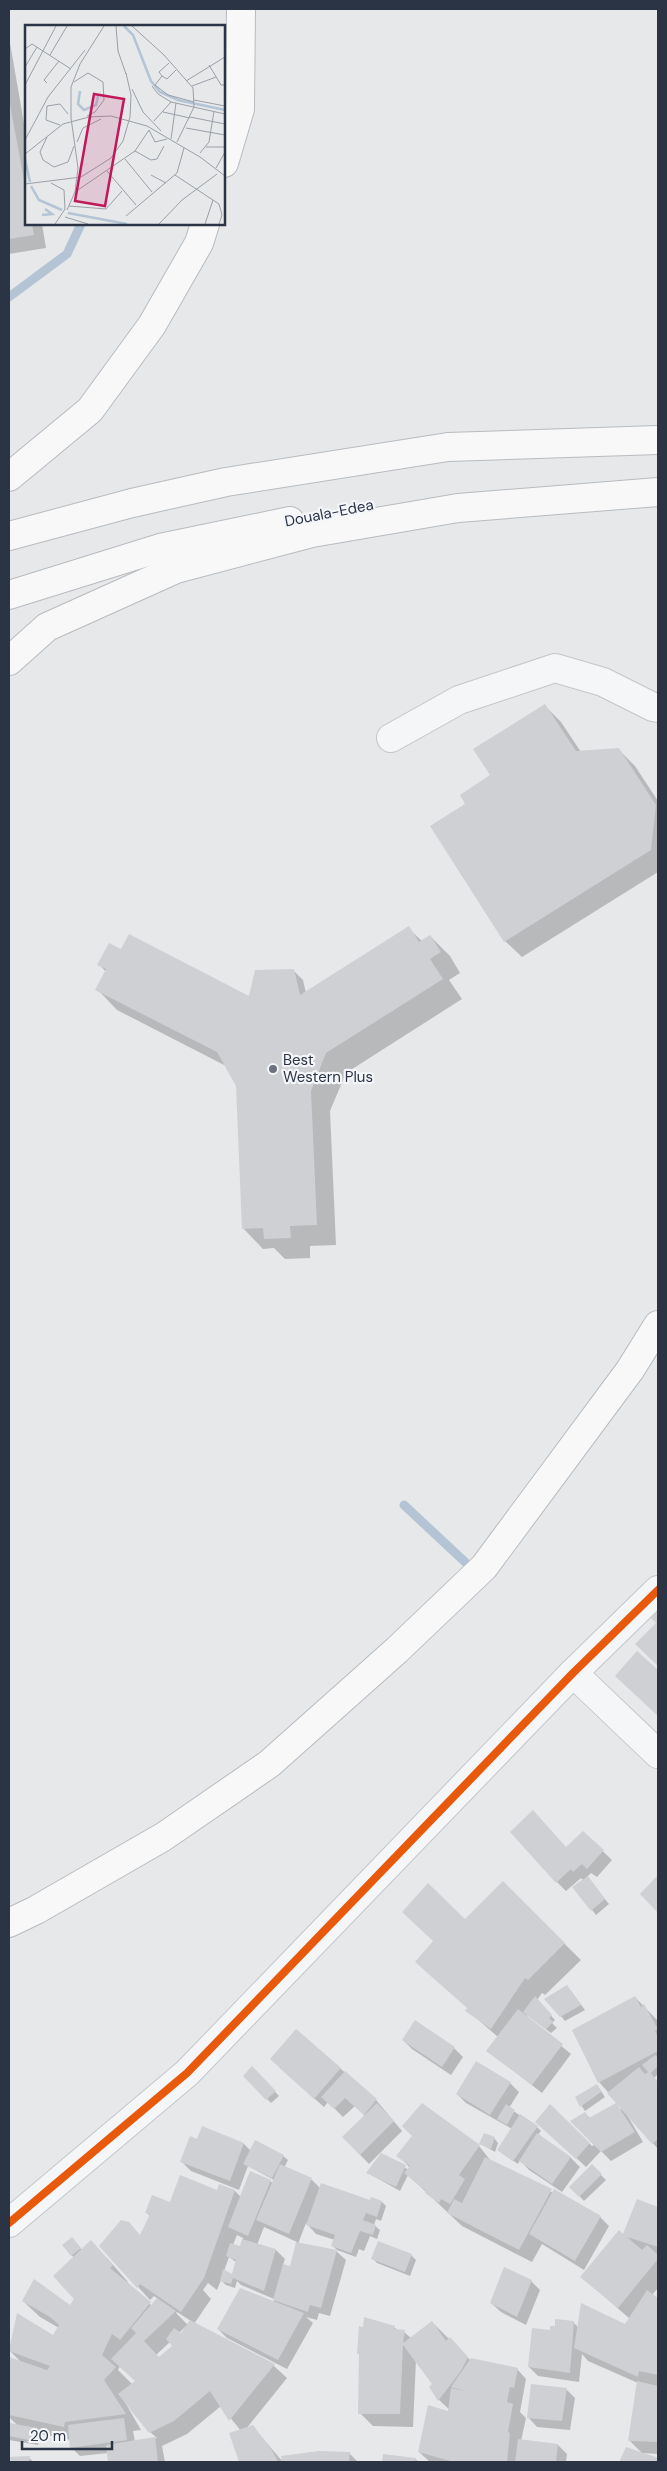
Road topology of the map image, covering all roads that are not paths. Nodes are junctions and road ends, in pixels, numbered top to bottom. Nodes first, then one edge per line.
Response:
1 (241, 9) edge
2 (225, 159) edge
3 (205, 225) edge
4 (658, 440) edge
5 (9, 477) edge
6 (658, 484) edge
7 (658, 492) edge
8 (9, 536) edge
9 (9, 596) edge
10 (9, 661) edge
11 (658, 708) edge
12 (391, 738) dead end
13 (658, 1325) edge
14 (658, 1590) edge
15 (573, 1673) junction
16 (658, 1754) edge
17 (9, 1923) edge
18 (9, 2223) edge

1 - 2 highway
3 - 5 highway
4 - 8 highway
6 - 9 highway, Douala-Edea
7 - 10 highway
11 - 12 street
13 - 17 highway
14 - 15 street
15 - 16 street
15 - 18 street

